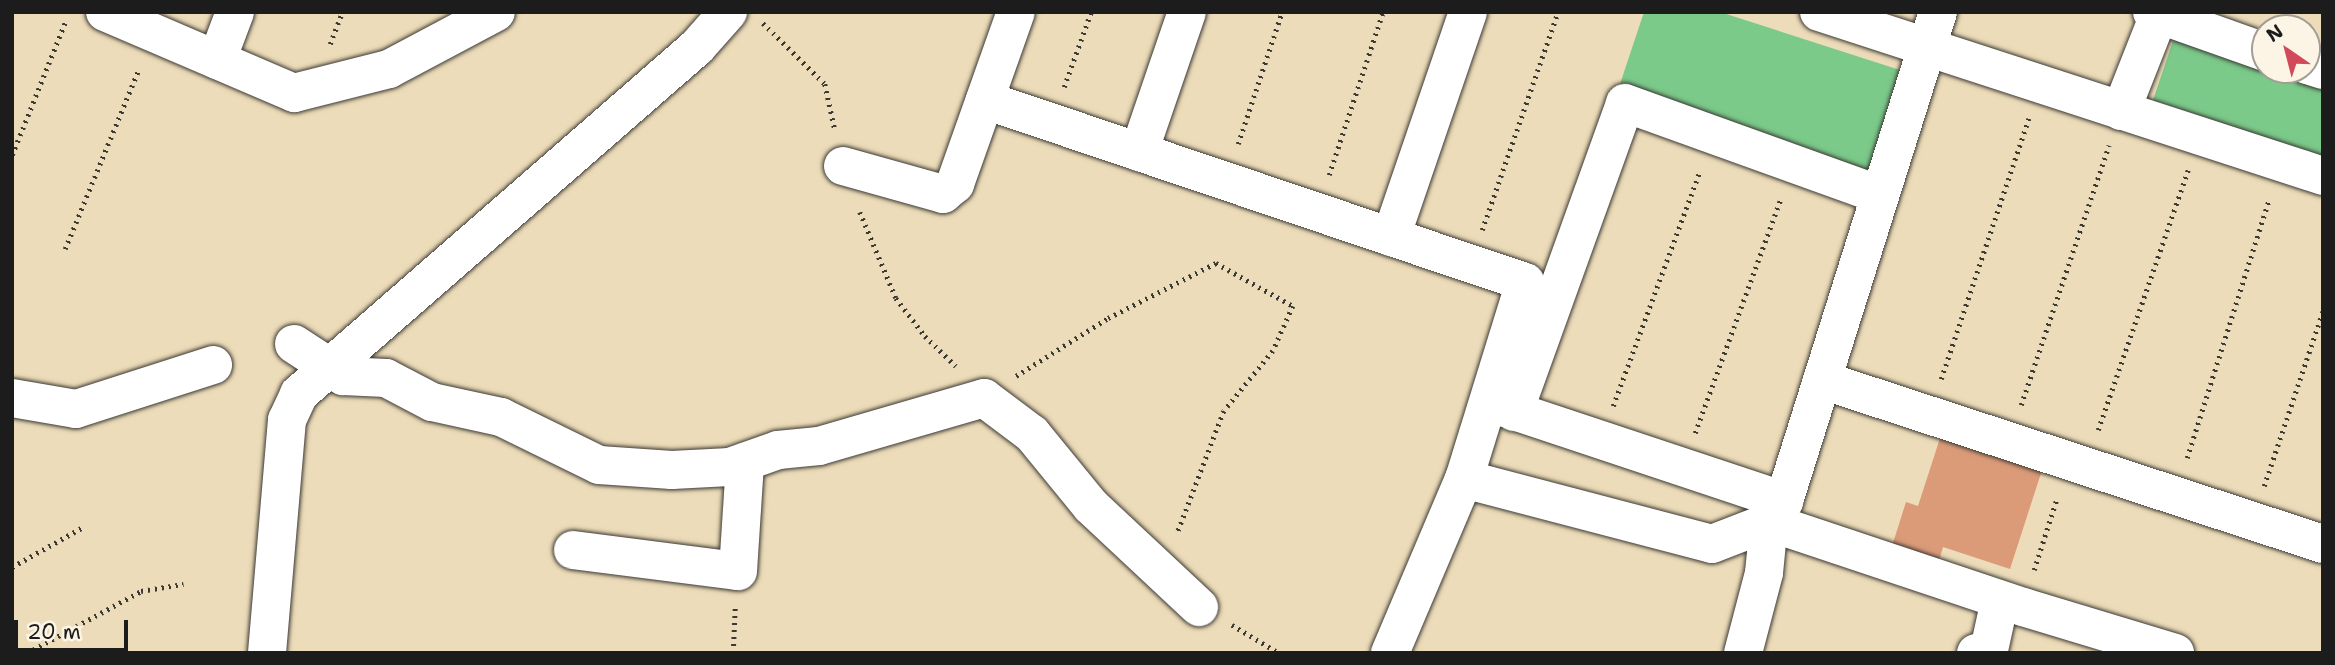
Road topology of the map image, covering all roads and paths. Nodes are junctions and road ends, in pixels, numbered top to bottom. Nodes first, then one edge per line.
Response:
1 (69, 12) edge
2 (105, 12) edge
3 (235, 12) edge
4 (496, 12) edge
5 (728, 12) edge
6 (1016, 12) edge
7 (1091, 12) edge
8 (1187, 12) edge
9 (1282, 12) edge
10 (1383, 12) edge
11 (1468, 12) edge
12 (1558, 12) edge
13 (1819, 12) edge
14 (2157, 14) edge
15 (1932, 29) edge
16 (154, 33) junction
17 (2251, 47) edge
18 (217, 60) junction
19 (2041, 85) junction
20 (985, 100) junction
21 (2121, 111) junction
22 (1051, 123) junction
23 (1713, 135) junction
24 (2200, 136) junction
25 (1139, 152) junction
26 (12, 155) edge
27 (2281, 162) junction
28 (1794, 164) junction
29 (844, 166) dead end
30 (2323, 176) edge
31 (1226, 181) junction
32 (1878, 194) junction
33 (1317, 212) junction
34 (1391, 237) junction
35 (65, 249) dead end
36 (1470, 263) junction
37 (2323, 311) edge
38 (294, 344) dead end
39 (213, 365) dead end
40 (327, 368) junction
41 (1822, 380) junction
42 (1940, 382) dead end
43 (12, 398) edge
44 (984, 398) junction
45 (1501, 407) junction
46 (1600, 439) junction
47 (2009, 441) junction
48 (745, 462) junction
49 (2077, 463) junction
50 (1683, 466) junction
51 (1464, 479) junction
52 (2176, 496) junction
53 (1777, 511) junction
54 (2252, 520) junction
55 (83, 527) dead end
56 (2323, 544) edge
57 (573, 550) dead end
58 (12, 567) edge
59 (1162, 573) junction
60 (183, 584) dead end
61 (2011, 604) junction
62 (1199, 607) joint
63 (27, 653) edge
64 (267, 653) edge
65 (1279, 653) edge
66 (1390, 653) edge
67 (1742, 653) edge
68 (1976, 653) edge
69 (2175, 653) edge

1 - 26 path
2 - 16 street
3 - 18 street
4 - 18 street
5 - 40 street
6 - 20 street
7 - 22 path
8 - 25 street
9 - 31 path
10 - 33 path
11 - 34 street
12 - 36 path
13 - 15 street
14 - 17 street
14 - 21 street
15 - 19 street
15 - 32 street
16 - 18 street
16 - 35 path
19 - 21 street
19 - 42 path
20 - 22 street
20 - 29 street
21 - 24 street
21 - 47 path
22 - 25 street
23 - 28 street
23 - 45 street
23 - 46 path
24 - 27 street
24 - 49 path
25 - 31 street
27 - 30 street
27 - 52 path
28 - 32 street
28 - 50 path
31 - 33 street
32 - 41 street
33 - 34 street
34 - 36 street
36 - 45 street
37 - 54 path
38 - 40 street
39 - 43 street
40 - 48 street
40 - 64 street
41 - 47 street
41 - 53 street
44 - 48 street
44 - 59 street
44 - 59 path
45 - 46 street
45 - 51 street
46 - 50 street
47 - 49 street
48 - 57 street
49 - 52 street
49 - 61 path
50 - 53 street
51 - 53 street
51 - 66 street
52 - 54 street
53 - 61 street
53 - 67 street
54 - 56 street
55 - 58 path
59 - 62 street
60 - 63 path
61 - 68 street
61 - 69 street
62 - 65 path

